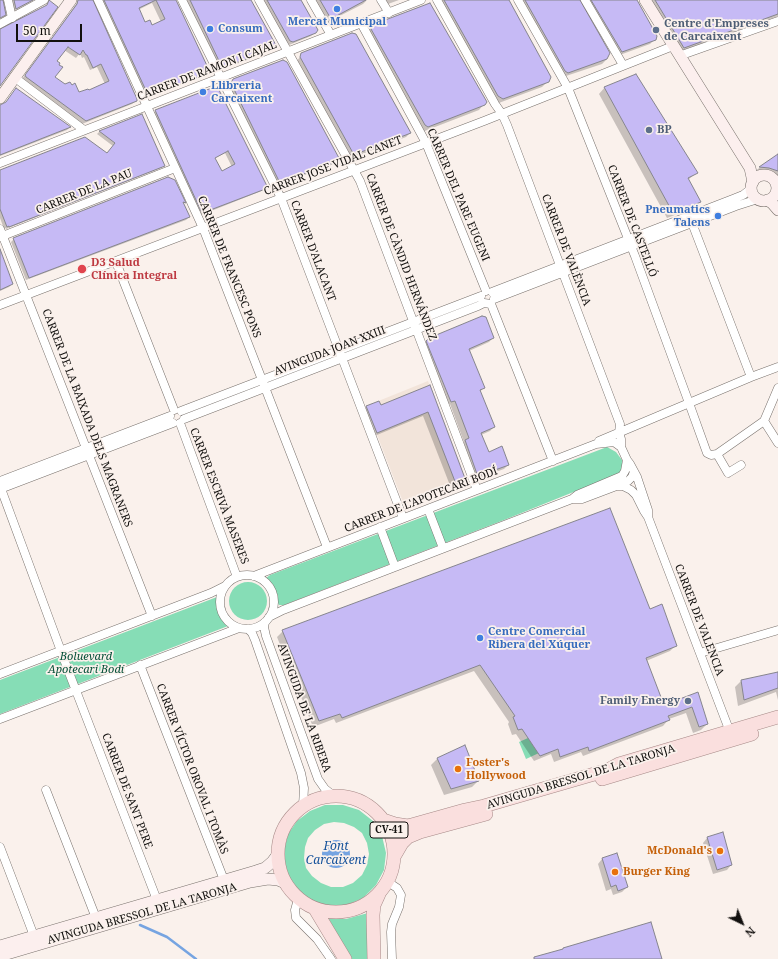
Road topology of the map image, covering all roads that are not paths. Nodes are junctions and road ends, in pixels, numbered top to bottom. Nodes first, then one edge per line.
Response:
1 (8, 0) edge
2 (44, 0) edge
3 (71, 0) edge
4 (98, 0) edge
5 (182, 0) edge
6 (259, 0) edge
7 (311, 0) edge
8 (382, 0) edge
9 (421, 0) edge
10 (437, 0) edge
11 (518, 0) edge
12 (585, 0) edge
13 (645, 0) edge
14 (389, 13) junction
15 (12, 18) junction
16 (778, 21) edge
17 (361, 23) junction
18 (0, 24) edge
19 (331, 35) junction
20 (673, 46) junction
21 (288, 52) junction
22 (680, 56) junction
23 (623, 65) junction
24 (14, 77) junction
25 (221, 78) junction
26 (568, 88) junction
27 (0, 98) edge
28 (147, 106) junction
29 (502, 114) junction
30 (84, 130) junction
31 (426, 143) junction
32 (0, 163) edge
33 (175, 168) junction
34 (750, 168) junction
35 (355, 170) junction
36 (764, 176) junction
37 (752, 185) junction
38 (773, 194) edge
39 (281, 198) junction
40 (778, 210) edge
41 (692, 223) junction
42 (203, 228) junction
43 (1, 234) edge
44 (630, 243) junction
45 (116, 262) junction
46 (562, 269) junction
47 (27, 295) junction
48 (488, 298) junction
49 (0, 305) edge
50 (415, 325) junction
51 (341, 354) junction
52 (778, 368) edge
53 (751, 377) junction
54 (264, 384) junction
55 (778, 388) edge
56 (689, 403) junction
57 (177, 417) junction
58 (764, 421) junction
59 (619, 433) junction
60 (778, 443) edge
61 (596, 444) junction
62 (621, 447) junction
63 (88, 452) junction
64 (714, 455) junction
65 (627, 460) junction
66 (552, 461) junction
67 (742, 465) dead end
68 (634, 472) junction
69 (0, 486) edge
70 (620, 486) junction
71 (477, 490) junction
72 (572, 499) junction
73 (428, 509) junction
74 (648, 516) junction
75 (403, 518) junction
76 (380, 527) junction
77 (327, 547) junction
78 (443, 548) junction
79 (395, 567) junction
80 (254, 576) junction
81 (238, 577) junction
82 (225, 586) junction
83 (152, 616) junction
84 (267, 620) junction
85 (243, 628) junction
86 (778, 630) edge
87 (61, 650) junction
88 (700, 653) junction
89 (140, 665) junction
90 (0, 674) edge
91 (76, 690) junction
92 (778, 717) edge
93 (0, 719) edge
94 (778, 726) edge
95 (730, 732) junction
96 (46, 790) dead end
97 (334, 796) junction
98 (303, 806) junction
99 (383, 820) junction
100 (0, 847) edge
101 (278, 854) junction
102 (394, 855) junction
103 (224, 880) junction
104 (388, 882) junction
105 (285, 883) junction
106 (379, 894) junction
107 (298, 899) junction
108 (157, 900) junction
109 (315, 909) junction
110 (96, 918) junction
111 (34, 936) junction
112 (0, 946) edge
113 (0, 956) edge
114 (331, 959) edge
115 (345, 959) edge
116 (374, 959) edge
117 (392, 959) edge

1 - 15 street
2 - 15 street
3 - 24 street
4 - 28 street, CARRER DE FRANCESC PONS
5 - 25 street, CARRER D'ALACANT
6 - 21 street, CARRER DE CÀNDID HERNÁNDEZ
7 - 19 street
8 - 14 street
9 - 14 street, CARRER DE RAMON I CAJAL
10 - 29 street, CARRER DE VALÈNCIA
11 - 26 street, CARRER DE CASTELLÓ
12 - 23 street
13 - 20 street
14 - 17 street, CARRER DE RAMON I CAJAL
15 - 18 street
16 - 22 street
17 - 19 street, CARRER DE RAMON I CAJAL
17 - 31 street, CARRER DEL PARE EUGENI
19 - 21 street, CARRER DE RAMON I CAJAL
20 - 22 street
20 - 23 street, CARRER JOSE VIDAL CANET
21 - 25 street, CARRER DE RAMON I CAJAL
21 - 35 street, CARRER DE CÀNDID HERNÁNDEZ
22 - 34 street
23 - 26 street, CARRER JOSE VIDAL CANET
24 - 27 street
24 - 30 street
25 - 28 street, CARRER DE RAMON I CAJAL
25 - 39 street, CARRER D'ALACANT
26 - 29 street, CARRER JOSE VIDAL CANET
26 - 44 street, CARRER DE CASTELLÓ
28 - 30 street, CARRER DE RAMON I CAJAL
28 - 33 street, CARRER DE FRANCESC PONS
29 - 31 street, CARRER JOSE VIDAL CANET
29 - 46 street, CARRER DE VALÈNCIA
30 - 32 street, CARRER DE RAMON I CAJAL
31 - 35 street, CARRER JOSE VIDAL CANET
31 - 48 street, CARRER DEL PARE EUGENI
33 - 42 street, CARRER DE FRANCESC PONS
33 - 43 street, CARRER DE LA PAU
34 - 36 street
34 - 37 street
35 - 39 street, CARRER JOSE VIDAL CANET
35 - 50 street, CARRER DE CÀNDID HERNÁNDEZ
36 - 37 street
36 - 38 street
37 - 38 street
37 - 44 street, AVINGUDA JOAN XXIII
38 - 40 street
38 - 41 street, AVINGUDA JOAN XXIII
39 - 42 street, CARRER JOSE VIDAL CANET
39 - 51 street, CARRER D'ALACANT
41 - 44 street, AVINGUDA JOAN XXIII
41 - 53 street
42 - 45 street, CARRER JOSE VIDAL CANET
42 - 54 street, CARRER DE FRANCESC PONS
43 - 47 street, CARRER DE LA BAIXADA DELS MAGRANERS
44 - 46 street, AVINGUDA JOAN XXIII
44 - 56 street, CARRER DE CASTELLÓ
45 - 47 street, CARRER JOSE VIDAL CANET
45 - 57 street, CARRER ESCRIVÀ MASERES
46 - 48 street, AVINGUDA JOAN XXIII
46 - 59 street, CARRER DE VALÈNCIA
47 - 49 street, CARRER JOSE VIDAL CANET
47 - 63 street, CARRER DE LA BAIXADA DELS MAGRANERS
48 - 50 street, AVINGUDA JOAN XXIII
48 - 66 street, CARRER DEL PARE EUGENI
50 - 51 street, AVINGUDA JOAN XXIII
50 - 71 street, CARRER DE CÀNDID HERNÁNDEZ
51 - 54 street, AVINGUDA JOAN XXIII
51 - 75 street, CARRER D'ALACANT
52 - 53 street, CARRER DE L'APOTECARI BODÍ
53 - 56 street, CARRER DE L'APOTECARI BODÍ
54 - 57 street, AVINGUDA JOAN XXIII
54 - 77 street, CARRER DE FRANCESC PONS
55 - 58 street
56 - 59 street, CARRER DE L'APOTECARI BODÍ
56 - 64 street, CARRER DE CASTELLÓ
57 - 63 street, AVINGUDA JOAN XXIII
57 - 81 street, CARRER ESCRIVÀ MASERES
58 - 60 street
58 - 64 street
59 - 61 street, CARRER DE L'APOTECARI BODÍ
59 - 62 street, CARRER DE VALÈNCIA
61 - 62 street, CARRER DE L'APOTECARI BODÍ
61 - 66 street, CARRER DE L'APOTECARI BODÍ
62 - 65 street, CARRER DE VALÈNCIA
63 - 69 street, AVINGUDA JOAN XXIII
63 - 83 street, CARRER DE LA BAIXADA DELS MAGRANERS
64 - 67 street, CARRER DE CASTELLÓ
65 - 68 street, CARRER DE VALÈNCIA
65 - 72 street
66 - 71 street, CARRER DE L'APOTECARI BODÍ
68 - 70 street
68 - 74 street, CARRER DE VALÈNCIA
69 - 87 street
70 - 72 street
70 - 74 street
71 - 73 street, CARRER DE L'APOTECARI BODÍ
72 - 78 street
73 - 75 street, CARRER DE L'APOTECARI BODÍ
73 - 78 street
74 - 88 street, CARRER DE VALENCIA
75 - 76 street, CARRER DE L'APOTECARI BODÍ
76 - 77 street, CARRER DE L'APOTECARI BODÍ
76 - 79 street
77 - 80 street, CARRER DE L'APOTECARI BODÍ
78 - 79 street
79 - 84 street
80 - 81 street
80 - 84 street
81 - 82 street
82 - 83 street
82 - 85 street
83 - 87 street
84 - 85 street
84 - 97 street, AVINGUDA DE LA RIBERA
85 - 89 street
85 - 98 street, AVINGUDA DE LA RIBERA
86 - 88 street
87 - 90 street
87 - 91 street, CARRER DE SANT PERE
88 - 95 street, CARRER DE VALENCIA
89 - 91 street
89 - 103 street, CARRER VÍCTOR OROVAL I TOMÀS
91 - 93 street
91 - 108 street, CARRER DE SANT PERE
92 - 95 main road, AVINGUDA BRESSOL DE LA TARONJA
94 - 102 main road, AVINGUDA BRESSOL DE LA TARONJA
95 - 99 main road, AVINGUDA BRESSOL DE LA TARONJA
96 - 110 street
97 - 98 main road, CV-41
97 - 99 main road, CV-41
98 - 101 main road, CV-41
99 - 102 main road, CV-41
100 - 111 street
101 - 103 street, AVINGUDA BRESSOL DE LA TARONJA
101 - 105 main road, CV-41
102 - 104 main road, CV-41
103 - 108 street, AVINGUDA BRESSOL DE LA TARONJA
104 - 106 main road, CV-41
104 - 117 street
105 - 107 main road, CV-41
105 - 113 street, AVINGUDA BRESSOL DE LA TARONJA
106 - 109 main road, CV-41
106 - 116 main road, CV-41
107 - 109 main road, CV-41
107 - 114 street
108 - 110 street, AVINGUDA BRESSOL DE LA TARONJA
109 - 115 main road, CV-41
110 - 111 street, AVINGUDA BRESSOL DE LA TARONJA
111 - 112 street, AVINGUDA BRESSOL DE LA TARONJA

